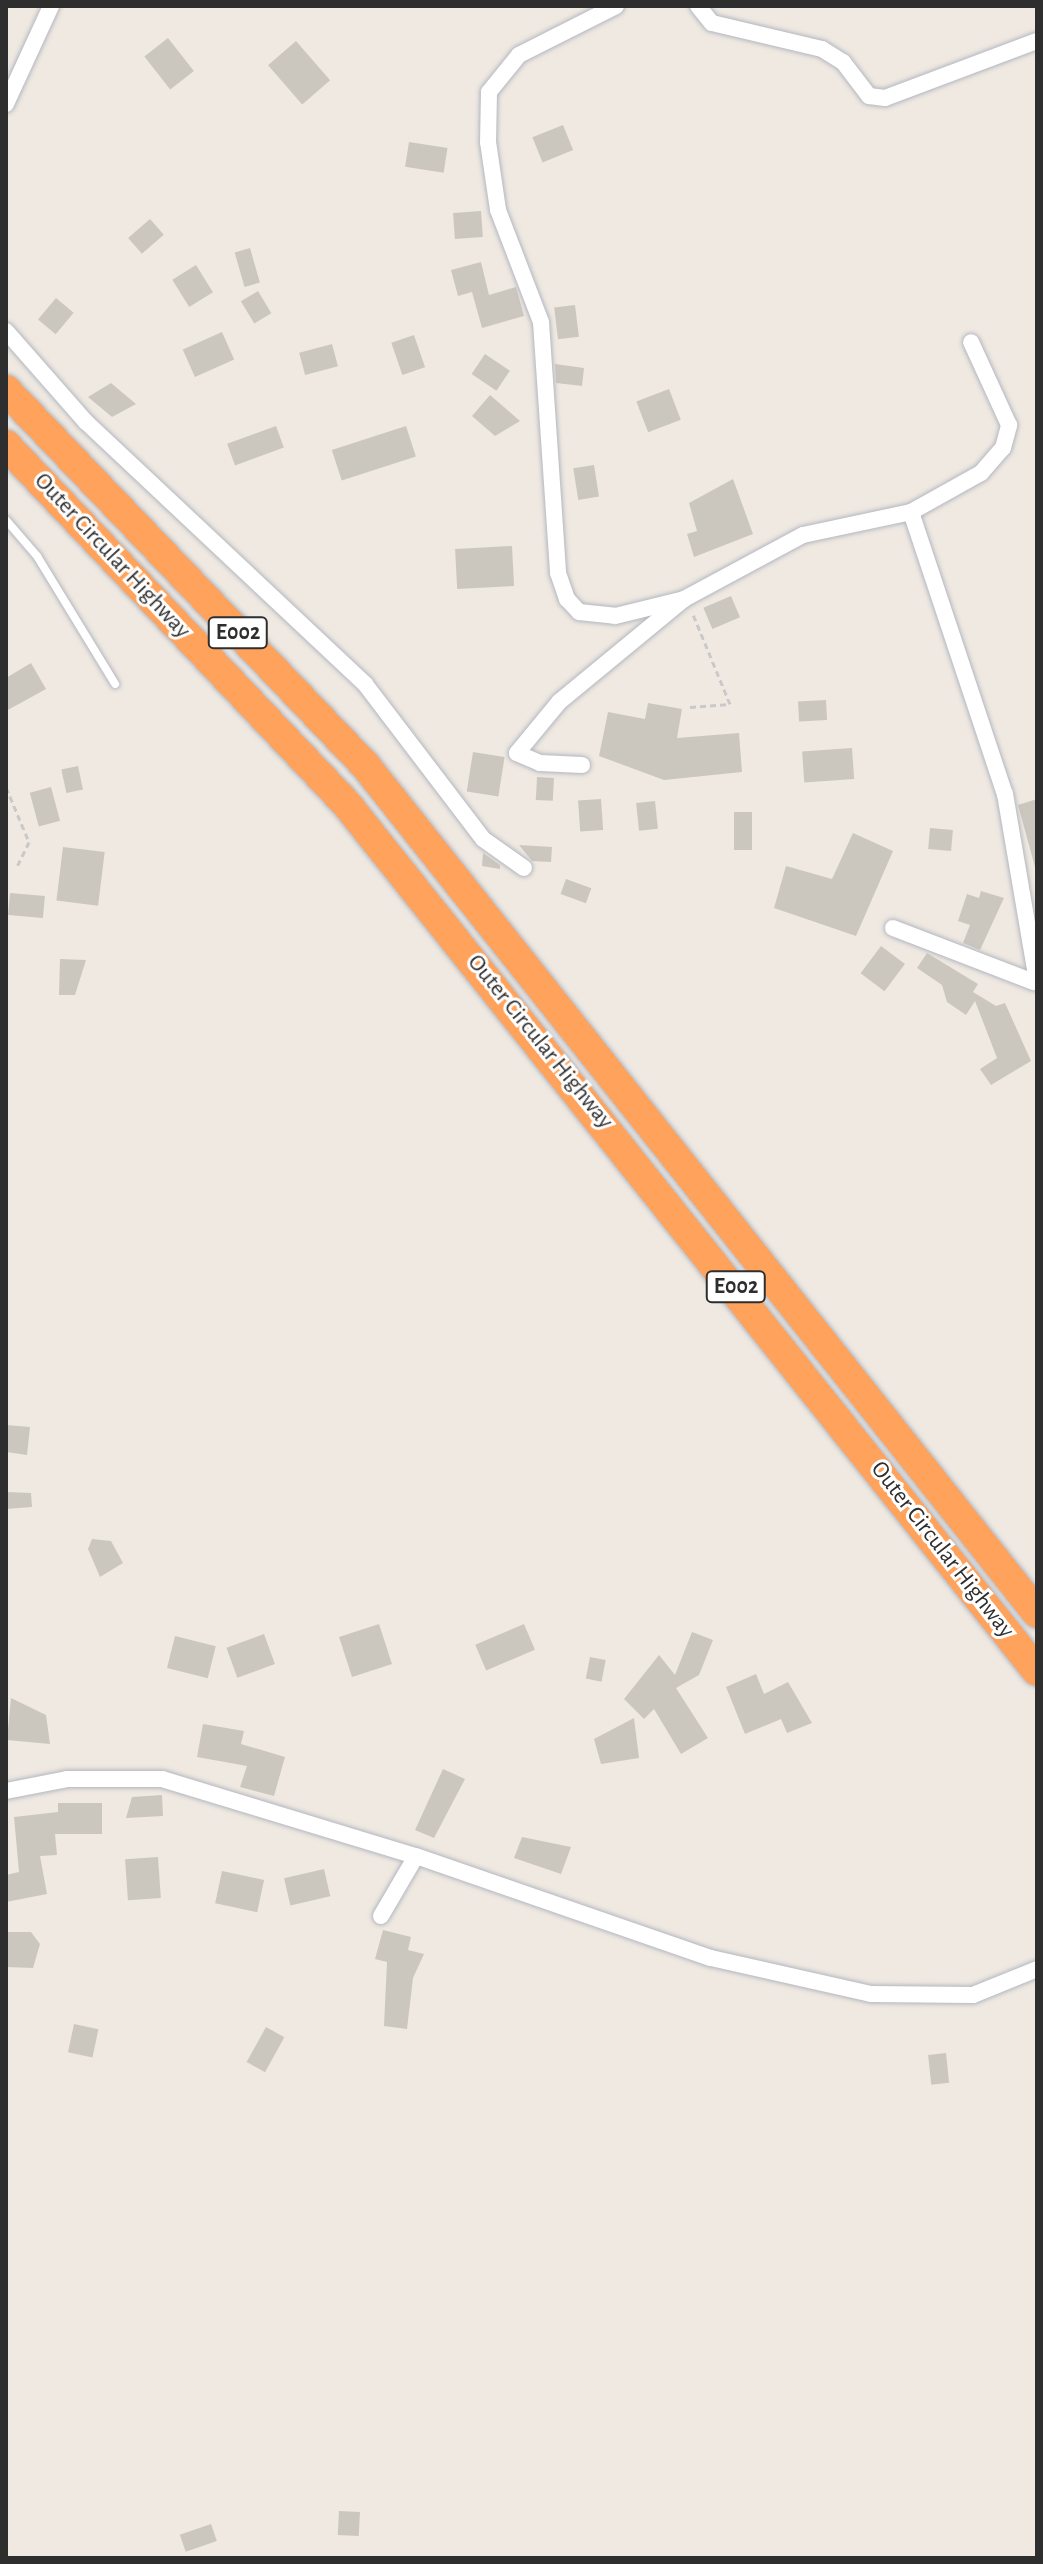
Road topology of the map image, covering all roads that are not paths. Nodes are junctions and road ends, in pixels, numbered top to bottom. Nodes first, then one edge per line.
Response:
1 (51, 6) edge
2 (616, 6) edge
3 (698, 6) edge
4 (1037, 41) edge
5 (6, 104) edge
6 (6, 331) edge
7 (971, 342) dead end
8 (6, 390) edge
9 (6, 445) edge
10 (911, 512) junction
11 (6, 520) edge
12 (684, 599) junction
13 (115, 684) dead end
14 (582, 765) dead end
15 (524, 868) dead end
16 (893, 928) dead end
17 (1036, 982) edge
18 (1037, 1613) edge
19 (1037, 1671) edge
20 (6, 1791) edge
21 (416, 1856) junction
22 (381, 1916) dead end
23 (1037, 1969) edge

1 - 5 street
2 - 12 street
3 - 4 street
6 - 15 street
7 - 10 street
8 - 18 highway, Outer Circular Highway / E002
9 - 19 highway, Outer Circular Highway / E002
10 - 12 street
10 - 17 street
11 - 13 lane
12 - 14 street
16 - 17 street
20 - 21 street
21 - 22 street
21 - 23 street

